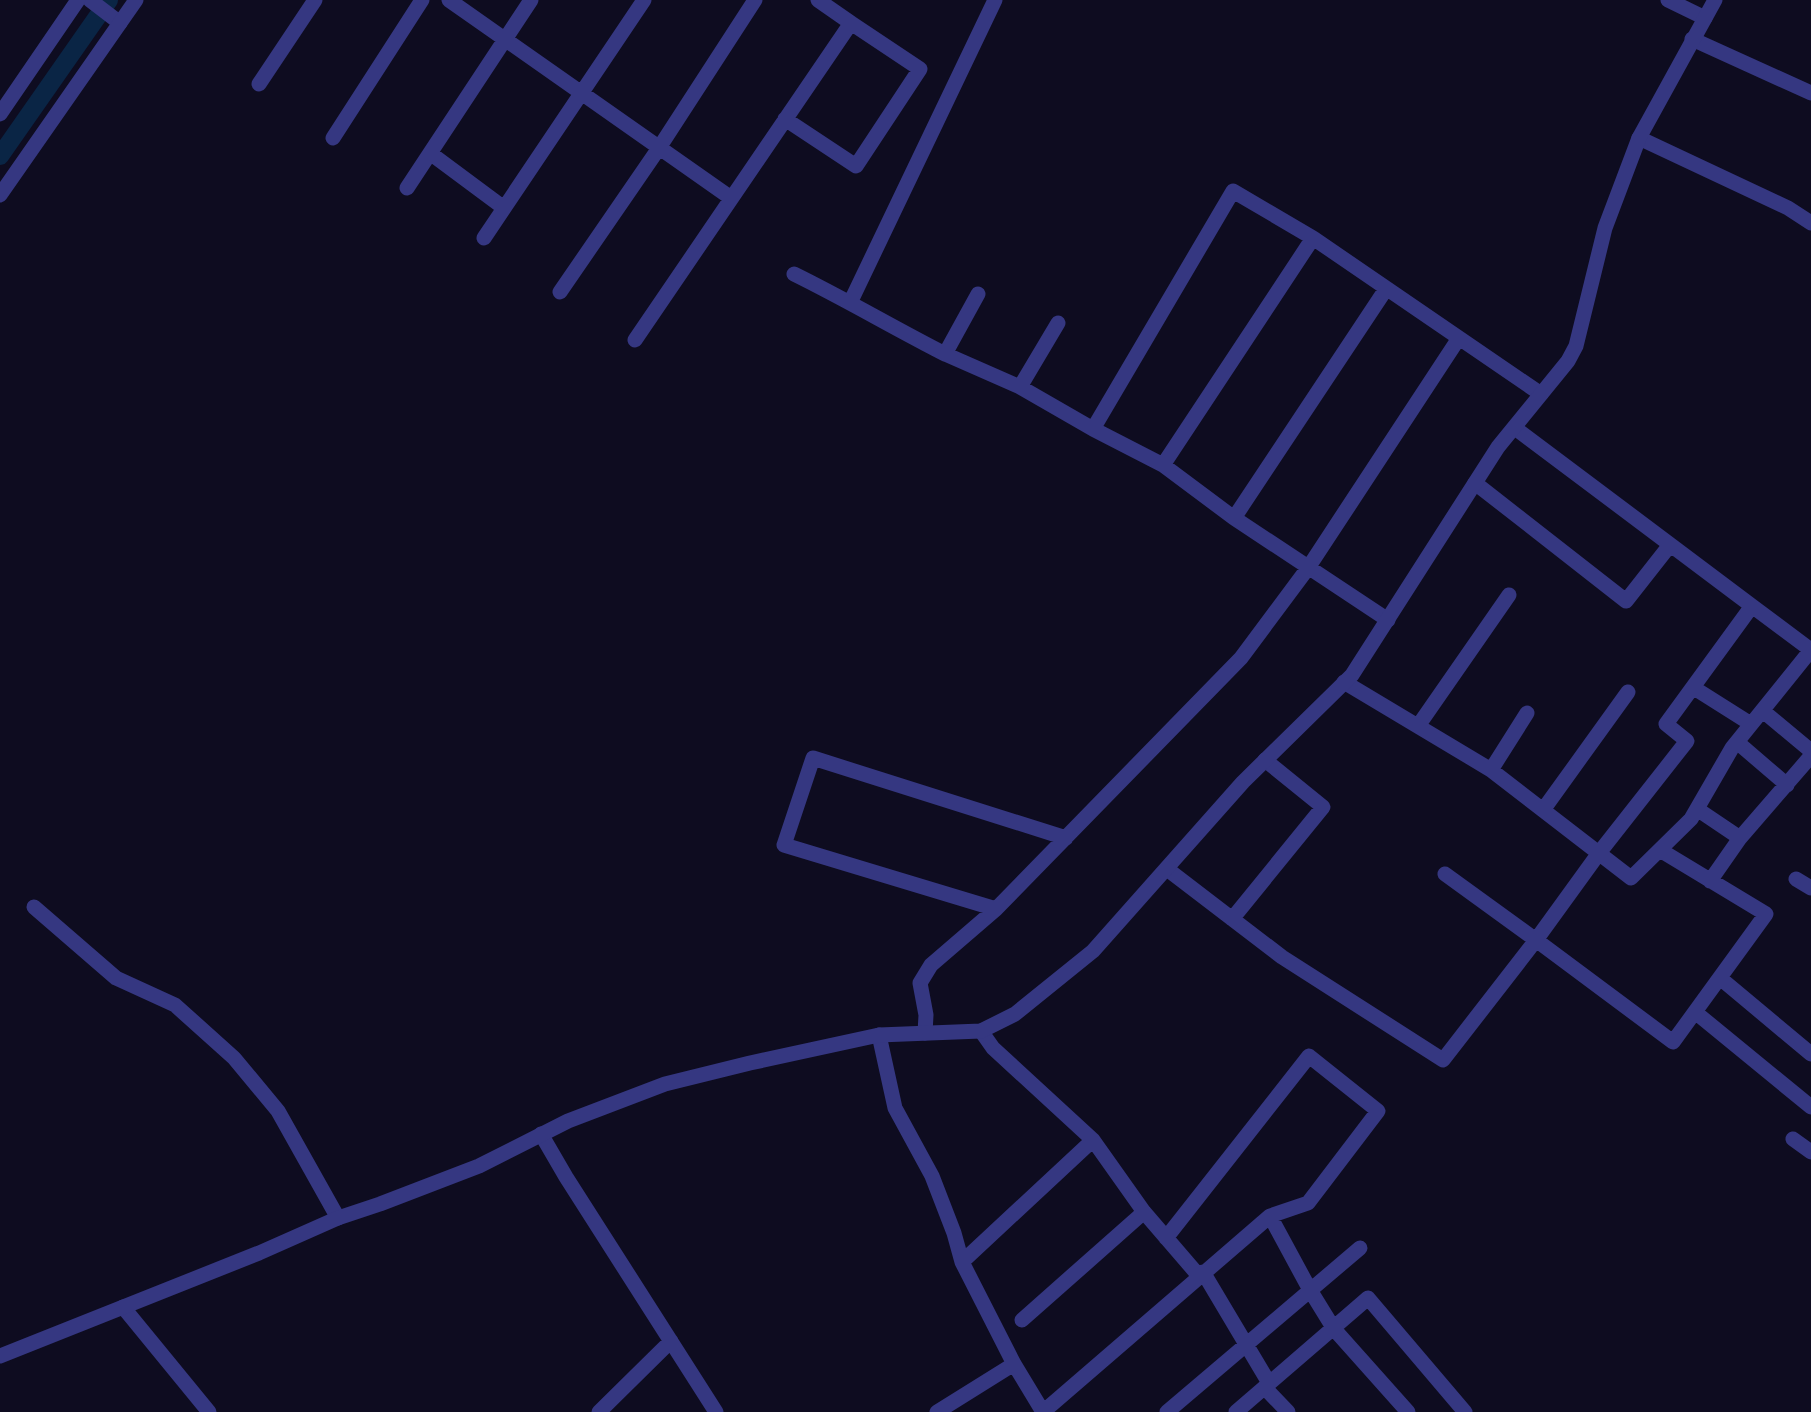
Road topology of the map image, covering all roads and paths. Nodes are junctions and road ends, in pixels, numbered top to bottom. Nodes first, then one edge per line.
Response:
1 (78, 0) edge
2 (90, 0) edge
3 (136, 0) edge
4 (315, 0) edge
5 (422, 0) edge
6 (449, 0) edge
7 (531, 0) edge
8 (644, 0) edge
9 (755, 0) edge
10 (818, 0) edge
11 (995, 0) edge
12 (1668, 0) edge
13 (1715, 0) edge
14 (1705, 18) junction
15 (116, 20) junction
16 (851, 22) junction
17 (505, 39) junction
18 (1692, 39) junction
19 (259, 84) dead end
20 (1811, 93) edge
21 (582, 94) junction
22 (0, 114) edge
23 (785, 119) junction
24 (333, 138) dead end
25 (1639, 138) junction
26 (659, 148) junction
27 (430, 153) junction
28 (408, 188) dead end
29 (0, 195) edge
30 (731, 198) junction
31 (504, 208) junction
32 (1811, 223) edge
33 (484, 238) dead end
34 (1312, 238) junction
35 (794, 274) dead end
36 (1386, 289) junction
37 (560, 292) dead end
38 (978, 294) dead end
39 (850, 303) junction
40 (1058, 323) dead end
41 (1459, 338) junction
42 (635, 340) dead end
43 (945, 354) junction
44 (1020, 387) junction
45 (1541, 394) junction
46 (1515, 428) junction
47 (1093, 429) junction
48 (1163, 465) junction
49 (1475, 483) junction
50 (1234, 518) junction
51 (1670, 545) junction
52 (1308, 568) junction
53 (1509, 595) dead end
54 (1752, 606) junction
55 (1388, 620) junction
56 (1344, 682) junction
57 (1694, 688) junction
58 (1628, 692) dead end
59 (1763, 711) junction
60 (1527, 713) dead end
61 (1751, 724) junction
62 (1418, 726) junction
63 (1737, 742) junction
64 (1811, 751) edge
65 (1811, 756) edge
66 (1265, 760) junction
67 (1491, 770) junction
68 (1787, 785) junction
69 (1697, 809) junction
70 (1543, 810) junction
71 (1066, 838) junction
72 (1740, 838) junction
73 (1660, 850) junction
74 (1599, 853) junction
75 (1167, 869) junction
76 (1445, 874) dead end
77 (1796, 879) dead end
78 (1710, 881) junction
79 (1811, 888) edge
80 (34, 907) dead end
81 (996, 909) junction
82 (1232, 919) junction
83 (1536, 940) junction
84 (1720, 978) junction
85 (1695, 1012) junction
86 (981, 1031) junction
87 (925, 1033) junction
88 (879, 1035) junction
89 (1811, 1054) edge
90 (1811, 1107) edge
91 (541, 1134) junction
92 (1793, 1139) dead end
93 (1093, 1140) junction
94 (1811, 1152) edge
95 (1144, 1212) junction
96 (1270, 1216) junction
97 (338, 1218) junction
98 (1166, 1238) junction
99 (1360, 1248) dead end
100 (962, 1262) junction
101 (1201, 1274) junction
102 (1310, 1290) junction
103 (123, 1307) junction
104 (1023, 1320) dead end
105 (1334, 1329) junction
106 (670, 1341) junction
107 (1247, 1345) junction
108 (0, 1356) edge
109 (1014, 1364) junction
110 (1267, 1385) junction
111 (1238, 1411) edge
112 (209, 1412) edge
113 (599, 1412) edge
114 (716, 1412) edge
115 (937, 1412) edge
116 (1167, 1412) edge
117 (1288, 1412) edge
118 (1408, 1412) edge
119 (1465, 1412) edge

1 - 22 street
2 - 15 street
3 - 15 street
4 - 19 street
5 - 24 street
6 - 17 street
7 - 17 street
8 - 21 street
9 - 26 street
10 - 16 street
11 - 39 street
12 - 14 street
13 - 14 street
14 - 18 street
15 - 29 street
16 - 23 street
16 - 23 street
17 - 21 street
17 - 27 street
18 - 20 street
18 - 25 street
21 - 26 street
21 - 31 street
23 - 30 street
25 - 32 street
25 - 45 street
26 - 30 street
26 - 37 street
27 - 28 street
27 - 31 street
30 - 42 street
31 - 33 street
34 - 36 street
34 - 47 street
34 - 48 street
35 - 39 street
36 - 41 street
36 - 50 street
38 - 43 street
39 - 43 street
40 - 44 street
41 - 45 street
41 - 52 street
43 - 44 street
44 - 47 street
45 - 46 street
46 - 49 street
46 - 51 street
47 - 48 street
48 - 50 street
49 - 51 street
49 - 55 street
50 - 52 street
51 - 54 street
52 - 55 street
52 - 71 street
53 - 62 street
54 - 57 street
54 - 59 street
55 - 56 street
56 - 62 street
56 - 66 street
57 - 61 street
57 - 74 street
58 - 70 street
59 - 61 street
59 - 64 street
60 - 67 street
61 - 63 street
62 - 67 street
63 - 68 street
63 - 69 street
65 - 68 street
66 - 75 street
66 - 82 street
67 - 70 street
68 - 72 street
69 - 72 street
69 - 73 street
70 - 74 street
71 - 81 street
71 - 81 street
72 - 78 street
73 - 74 street
73 - 78 street
74 - 83 street
75 - 82 street
75 - 86 street
76 - 83 street
77 - 79 street
78 - 84 street
80 - 97 street
81 - 87 street
82 - 83 street
83 - 85 street
84 - 85 street
84 - 89 street
85 - 90 street
86 - 87 street
86 - 93 street
87 - 88 street
88 - 91 street
88 - 100 street
91 - 97 street
91 - 106 street
92 - 94 street
93 - 95 street
93 - 100 street
95 - 98 street
95 - 104 street
96 - 98 street
96 - 101 street
96 - 102 street
97 - 103 street
98 - 101 street
99 - 102 street
100 - 109 street
101 - 107 street
101 - 109 street
102 - 105 street
102 - 107 street
103 - 108 street
103 - 112 street
105 - 110 street
105 - 118 street
105 - 119 street
106 - 113 street
106 - 114 street
107 - 110 street
107 - 116 street
109 - 115 street
110 - 111 street
110 - 117 street

